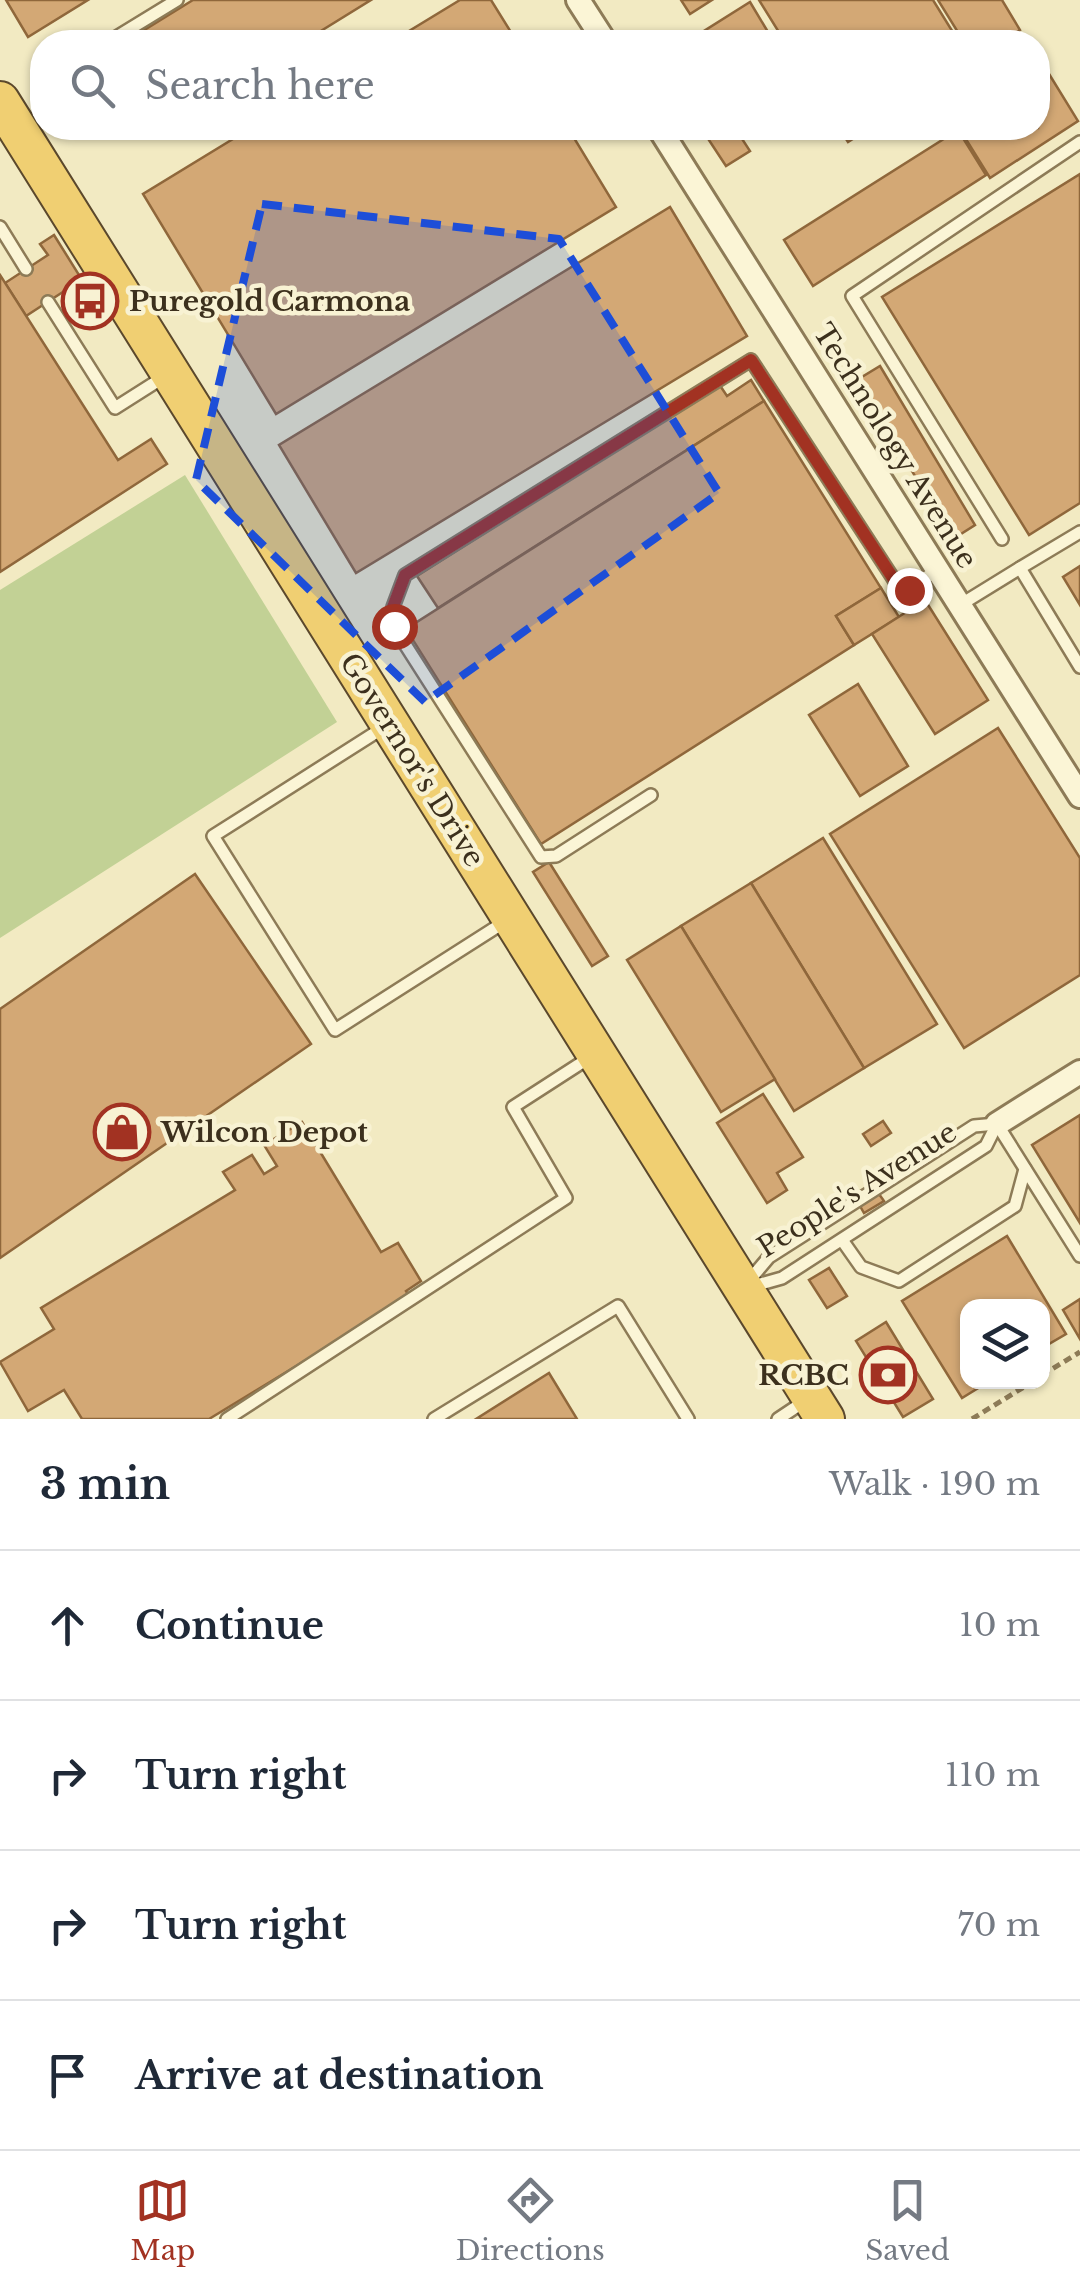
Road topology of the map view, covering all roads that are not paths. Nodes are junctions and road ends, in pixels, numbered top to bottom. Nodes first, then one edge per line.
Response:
1 (177, 0) edge
2 (578, 0) edge
3 (127, 30) edge
4 (597, 30) edge
5 (5, 122) edge
6 (667, 140) edge
7 (1080, 142) edge
8 (0, 227) edge
9 (26, 269) dead end
10 (48, 302) dead end
11 (170, 373) junction
12 (1080, 532) edge
13 (1002, 538) dead end
14 (1020, 568) junction
15 (938, 570) junction
16 (960, 605) junction
17 (1080, 667) edge
18 (390, 723) junction
19 (651, 794) dead end
20 (1080, 796) edge
21 (511, 918) junction
22 (596, 1053) junction
23 (1080, 1072) edge
24 (997, 1124) junction
25 (1025, 1169) junction
26 (842, 1240) junction
27 (1080, 1256) edge
28 (742, 1289) junction
29 (818, 1408) edge
30 (227, 1419) edge
31 (434, 1419) edge
32 (688, 1419) edge
33 (778, 1419) edge

1 - 3 lane
2 - 4 street
5 - 11 highway, Governor's Drive
6 - 15 street, Technology Avenue
7 - 13 lane
8 - 9 lane
10 - 11 lane
11 - 18 highway, Governor's Drive
12 - 14 lane
14 - 16 lane
14 - 17 lane
15 - 16 street, Technology Avenue
15 - 19 lane
16 - 20 street, Technology Avenue
18 - 21 highway, Governor's Drive
18 - 21 lane
21 - 22 highway, Governor's Drive
22 - 28 highway, Governor's Drive
22 - 30 lane
23 - 24 street, People's Avenue
24 - 25 lane
24 - 26 lane, People's Avenue
24 - 28 lane, People's Avenue
25 - 26 lane
25 - 27 lane
26 - 28 lane, People's Avenue
28 - 29 highway, Governor's Drive
29 - 33 lane
31 - 32 lane

